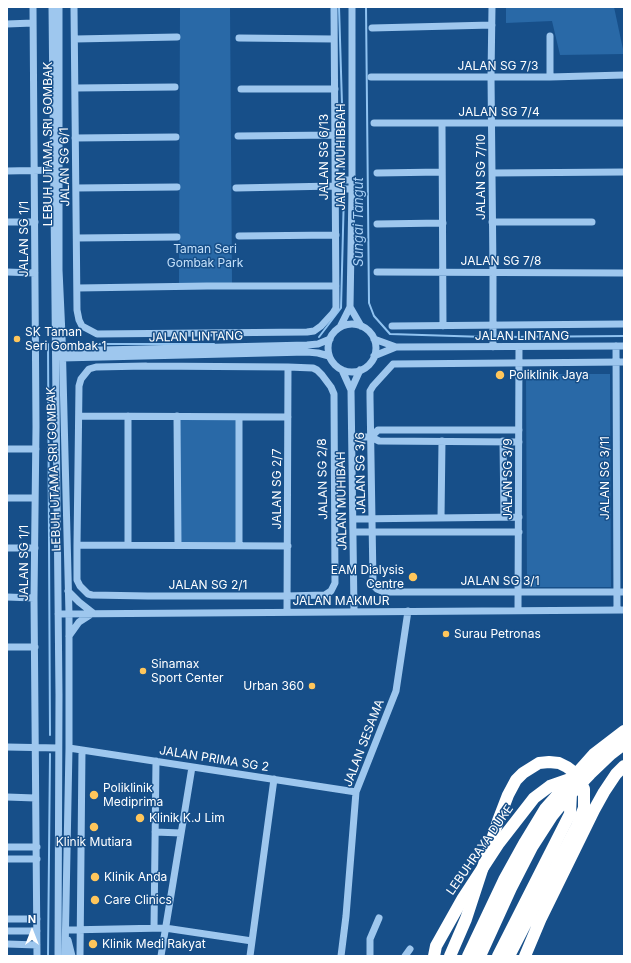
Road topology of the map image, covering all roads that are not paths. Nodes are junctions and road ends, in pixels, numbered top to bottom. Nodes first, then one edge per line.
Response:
1 (33, 7) edge
2 (52, 7) edge
3 (59, 7) edge
4 (74, 7) edge
5 (334, 7) edge
6 (352, 7) edge
7 (492, 7) edge
8 (7, 24) edge
9 (33, 24) junction
10 (492, 25) junction
11 (372, 28) dead end
12 (550, 36) dead end
13 (177, 37) dead end
14 (239, 38) dead end
15 (75, 39) junction
16 (334, 39) junction
17 (624, 75) edge
18 (491, 76) junction
19 (372, 77) dead end
20 (550, 77) junction
21 (176, 87) dead end
22 (76, 88) junction
23 (241, 89) dead end
24 (335, 89) junction
25 (374, 123) dead end
26 (624, 123) edge
27 (442, 124) junction
28 (492, 124) junction
29 (238, 136) dead end
30 (335, 136) junction
31 (176, 137) dead end
32 (75, 138) junction
33 (35, 170) junction
34 (56, 170) junction
35 (7, 171) edge
36 (442, 172) junction
37 (624, 172) edge
38 (377, 173) dead end
39 (492, 173) junction
40 (352, 180) junction
41 (335, 186) junction
42 (176, 187) dead end
43 (76, 188) junction
44 (236, 188) dead end
45 (352, 189) junction
46 (7, 222) edge
47 (35, 222) junction
48 (492, 222) junction
49 (592, 222) dead end
50 (443, 223) junction
51 (377, 224) dead end
52 (239, 236) dead end
53 (336, 236) junction
54 (176, 237) dead end
55 (77, 238) junction
56 (7, 272) edge
57 (35, 272) junction
58 (377, 272) dead end
59 (443, 272) junction
60 (493, 272) junction
61 (624, 273) edge
62 (336, 286) junction
63 (78, 288) junction
64 (350, 307) junction
65 (624, 324) edge
66 (492, 325) junction
67 (82, 326) joint
68 (361, 326) junction
69 (392, 326) dead end
70 (443, 326) junction
71 (340, 327) junction
72 (330, 339) junction
73 (374, 339) junction
74 (620, 346) edge
75 (396, 347) junction
76 (493, 347) junction
77 (519, 347) junction
78 (62, 355) junction
79 (329, 356) junction
80 (374, 356) junction
81 (616, 362) junction
82 (624, 362) edge
83 (519, 363) junction
84 (288, 367) junction
85 (342, 370) junction
86 (360, 370) junction
87 (351, 390) junction
88 (78, 416) junction
89 (128, 416) junction
90 (176, 416) junction
91 (239, 417) junction
92 (288, 417) junction
93 (620, 426) edge
94 (519, 430) junction
95 (352, 436) junction
96 (371, 437) junction
97 (620, 440) edge
98 (442, 441) junction
99 (503, 441) junction
100 (519, 442) junction
101 (7, 449) edge
102 (36, 449) junction
103 (66, 483) junction
104 (78, 483) junction
105 (7, 498) edge
106 (36, 498) junction
107 (504, 517) junction
108 (519, 517) junction
109 (441, 518) junction
110 (353, 519) junction
111 (373, 519) junction
112 (620, 520) edge
113 (620, 530) edge
114 (353, 532) junction
115 (373, 532) junction
116 (519, 532) junction
117 (77, 545) junction
118 (128, 545) junction
119 (178, 546) junction
120 (239, 546) junction
121 (288, 546) junction
122 (7, 548) edge
123 (35, 548) junction
124 (377, 589) joint
125 (68, 591) junction
126 (518, 592) junction
127 (620, 592) edge
128 (325, 595) joint
129 (287, 596) junction
130 (7, 597) edge
131 (34, 598) junction
132 (518, 610) junction
133 (620, 610) edge
134 (354, 611) junction
135 (408, 611) junction
136 (287, 612) junction
137 (93, 613) junction
138 (58, 614) junction
139 (69, 614) junction
140 (69, 636) junction
141 (7, 647) edge
142 (35, 647) junction
143 (624, 731) edge
144 (624, 744) edge
145 (7, 747) edge
146 (36, 748) junction
147 (58, 748) junction
148 (69, 748) junction
149 (82, 750) junction
150 (156, 761) junction
151 (624, 766) edge
152 (192, 767) junction
153 (570, 779) junction
154 (274, 780) junction
155 (356, 792) junction
156 (571, 793) junction
157 (7, 798) edge
158 (36, 798) junction
159 (541, 824) junction
160 (155, 832) junction
161 (181, 833) junction
162 (7, 847) edge
163 (37, 847) junction
164 (7, 858) edge
165 (37, 859) junction
166 (379, 918) dead end
167 (7, 919) edge
168 (37, 919) junction
169 (57, 928) junction
170 (154, 928) junction
171 (165, 928) junction
172 (80, 929) junction
173 (66, 930) junction
174 (7, 931) edge
175 (37, 931) junction
176 (252, 941) junction
177 (7, 944) edge
178 (37, 945) junction
179 (410, 949) dead end
180 (435, 951) edge
181 (37, 956) edge
182 (54, 956) edge
183 (58, 956) edge
184 (65, 956) edge
185 (72, 956) edge
186 (80, 956) edge
187 (161, 956) edge
188 (250, 956) edge
189 (342, 956) edge
190 (370, 956) edge
191 (405, 956) edge
192 (430, 956) edge
193 (450, 956) edge
194 (468, 956) edge
195 (480, 956) edge
196 (498, 956) edge
197 (509, 956) edge
198 (525, 956) edge

1 - 9 street, JALAN SG 1/1
2 - 34 street, LEBUH UTAMA SRI GOMBAK
3 - 34 street, LEBUH UTAMA SRI GOMBAK
4 - 15 street, JALAN SG 6/1
5 - 16 street, JALAN SG 6/13
6 - 40 street, JALAN MUHIBBAH
7 - 10 street, JALAN SG 7/10
8 - 9 street
9 - 33 street, JALAN SG 1/1
10 - 11 street
10 - 18 street, JALAN SG 7/10
12 - 20 street
13 - 15 street
14 - 16 street
15 - 22 street, JALAN SG 6/1
16 - 24 street, JALAN SG 6/13
17 - 20 street, JALAN SG 7/3
18 - 19 street, JALAN SG 7/3
18 - 20 street, JALAN SG 7/3
18 - 28 street, JALAN SG 7/10
21 - 22 street
22 - 32 street, JALAN SG 6/1
23 - 24 street
24 - 30 street, JALAN SG 6/13
25 - 27 street, JALAN SG 7/4
26 - 28 street, JALAN SG 7/4
27 - 28 street, JALAN SG 7/4
27 - 36 street
28 - 39 street, JALAN SG 7/10
29 - 30 street
30 - 41 street, JALAN SG 6/13
31 - 32 street
32 - 43 street, JALAN SG 6/1
33 - 34 street
33 - 35 street
33 - 47 street, JALAN SG 1/1
34 - 78 street, LEBUH UTAMA SRI GOMBAK
34 - 138 street, LEBUH UTAMA SRI GOMBAK
36 - 38 street
36 - 50 street
37 - 39 street
39 - 48 street, JALAN SG 7/10
40 - 41 street
40 - 45 street, JALAN MUHIBBAH
41 - 44 street
41 - 45 street
41 - 53 street, JALAN SG 6/13
42 - 43 street
43 - 55 street, JALAN SG 6/1
45 - 64 street, JALAN MUHIBBAH
46 - 47 street
47 - 57 street, JALAN SG 1/1
48 - 49 street
48 - 60 street, JALAN SG 7/10
50 - 51 street
50 - 59 street
52 - 53 street
53 - 62 street, JALAN SG 6/13
54 - 55 street
55 - 63 street, JALAN SG 6/1
56 - 57 street
57 - 102 street, JALAN SG 1/1
58 - 59 street, JALAN SG 7/8
59 - 60 street, JALAN SG 7/8
59 - 70 street
60 - 61 street, JALAN SG 7/8
60 - 66 street, JALAN SG 7/10
62 - 63 street
62 - 67 street, JALAN SG 6/13
63 - 67 street, JALAN SG 6/1
64 - 68 street
64 - 71 street, JALAN MUHIBBAH
65 - 66 street
66 - 70 street
66 - 76 street, JALAN SG 7/10
68 - 71 street
68 - 73 street
69 - 70 street
71 - 72 street
72 - 78 street, JALAN LINTANG
72 - 79 street
73 - 75 street, JALAN LINTANG
73 - 80 street
74 - 77 street, JALAN LINTANG
74 - 81 street, JALAN SG 3/11
75 - 76 street, JALAN LINTANG
75 - 80 street, JALAN LINTANG
76 - 77 street, JALAN LINTANG
77 - 83 street, JALAN SG 3/9
78 - 79 street, JALAN LINTANG
78 - 103 street, LEBUH UTAMA SRI GOMBAK
79 - 85 street
80 - 86 street
81 - 82 street
81 - 83 street
81 - 93 street, JALAN SG 3/11
83 - 94 street, JALAN SG 3/9
83 - 96 street, JALAN SG 3/6
84 - 88 street
84 - 92 street, JALAN SG 2/7
84 - 128 street, JALAN SG 2/8
85 - 86 street
85 - 87 street, JALAN MUHIBAH
86 - 87 street, JALAN MUHIBAH
87 - 95 street, JALAN MUHIBAH
88 - 89 street
88 - 104 street
89 - 90 street
89 - 118 street
90 - 91 street
90 - 119 street
91 - 92 street
91 - 120 street
92 - 121 street, JALAN SG 2/7
93 - 97 street, JALAN SG 3/11
94 - 96 street
94 - 100 street, JALAN SG 3/9
95 - 96 street
95 - 110 street, JALAN MUHIBAH
96 - 98 street
96 - 111 street, JALAN SG 3/6
97 - 112 street, JALAN SG 3/11
98 - 99 street
98 - 109 street
99 - 100 street
99 - 107 street
100 - 108 street, JALAN SG 3/9
101 - 102 street
102 - 106 street, JALAN SG 1/1
103 - 104 street
103 - 125 street, LEBUH UTAMA SRI GOMBAK
104 - 117 street
105 - 106 street
106 - 123 street, JALAN SG 1/1
107 - 108 street
107 - 109 street
108 - 116 street, JALAN SG 3/9
109 - 111 street
110 - 111 street
110 - 114 street, JALAN MUHIBAH
111 - 115 street, JALAN SG 3/6
112 - 113 street, JALAN SG 3/11
113 - 127 street, JALAN SG 3/11
114 - 115 street
114 - 134 street, JALAN MUHIBAH
115 - 116 street
115 - 124 street, JALAN SG 3/6
116 - 126 street, JALAN SG 3/9
117 - 118 street
117 - 129 street, JALAN SG 2/1
118 - 119 street
119 - 120 street
120 - 121 street
121 - 129 street, JALAN SG 2/7
122 - 123 street
123 - 131 street, JALAN SG 1/1
124 - 126 street, JALAN SG 3/1
125 - 137 street
125 - 139 street, LEBUH UTAMA SRI GOMBAK
126 - 127 street, JALAN SG 3/1
126 - 132 street, JALAN SG 3/9
127 - 133 street, JALAN SG 3/11
128 - 129 street, JALAN SG 2/1
129 - 136 street, JALAN SG 2/7
130 - 131 street
131 - 142 street, JALAN SG 1/1
132 - 133 street, JALAN MAKMUR
132 - 135 street, JALAN MAKMUR
134 - 135 street, JALAN MAKMUR
134 - 136 street, JALAN MAKMUR
135 - 155 street, JALAN SESAMA
136 - 137 street, JALAN MAKMUR
137 - 139 street, JALAN MAKMUR
137 - 140 street
138 - 139 street, JALAN MAKMUR
138 - 147 street, LEBUH UTAMA SRI GOMBAK
139 - 140 street, LEBUH UTAMA SRI GOMBAK
140 - 148 street, LEBUH UTAMA SRI GOMBAK
141 - 142 street
142 - 146 street, JALAN SG 1/1
143 - 153 highway
144 - 156 highway
145 - 146 street
146 - 147 street
146 - 158 street, JALAN SG 1/1
147 - 169 street, LEBUH UTAMA SRI GOMBAK
148 - 149 street, JALAN PRIMA SG 2
148 - 173 street, LEBUH UTAMA SRI GOMBAK
149 - 150 street, JALAN PRIMA SG 2
149 - 172 street
150 - 152 street, JALAN PRIMA SG 2
150 - 160 street
151 - 198 highway
152 - 154 street, JALAN PRIMA SG 2
152 - 161 street
153 - 159 highway
153 - 180 highway, LEBUHRAYA DUKE
154 - 155 street, JALAN PRIMA SG 2
154 - 176 street
155 - 189 street, JALAN SESAMA
156 - 159 highway
156 - 196 highway
157 - 158 street
158 - 163 street, JALAN SG 1/1
159 - 194 highway
159 - 195 highway
160 - 161 street
160 - 170 street
161 - 171 street
162 - 163 street
163 - 165 street, JALAN SG 1/1
164 - 165 street
165 - 168 street, JALAN SG 1/1
166 - 190 street
167 - 168 street
168 - 175 street, JALAN SG 1/1
169 - 182 street, LEBUH UTAMA SRI GOMBAK
169 - 183 street, LEBUH UTAMA SRI GOMBAK
170 - 171 street
170 - 172 street
171 - 176 street
171 - 187 street
172 - 173 street
172 - 186 street
173 - 184 street, LEBUH UTAMA SRI GOMBAK
173 - 185 street, LEBUH UTAMA SRI GOMBAK
174 - 175 street
175 - 178 street, JALAN SG 1/1
176 - 188 street
177 - 178 street
178 - 181 street, JALAN SG 1/1
179 - 191 street
180 - 192 highway, LEBUHRAYA DUKE
193 - 197 highway, bridge

